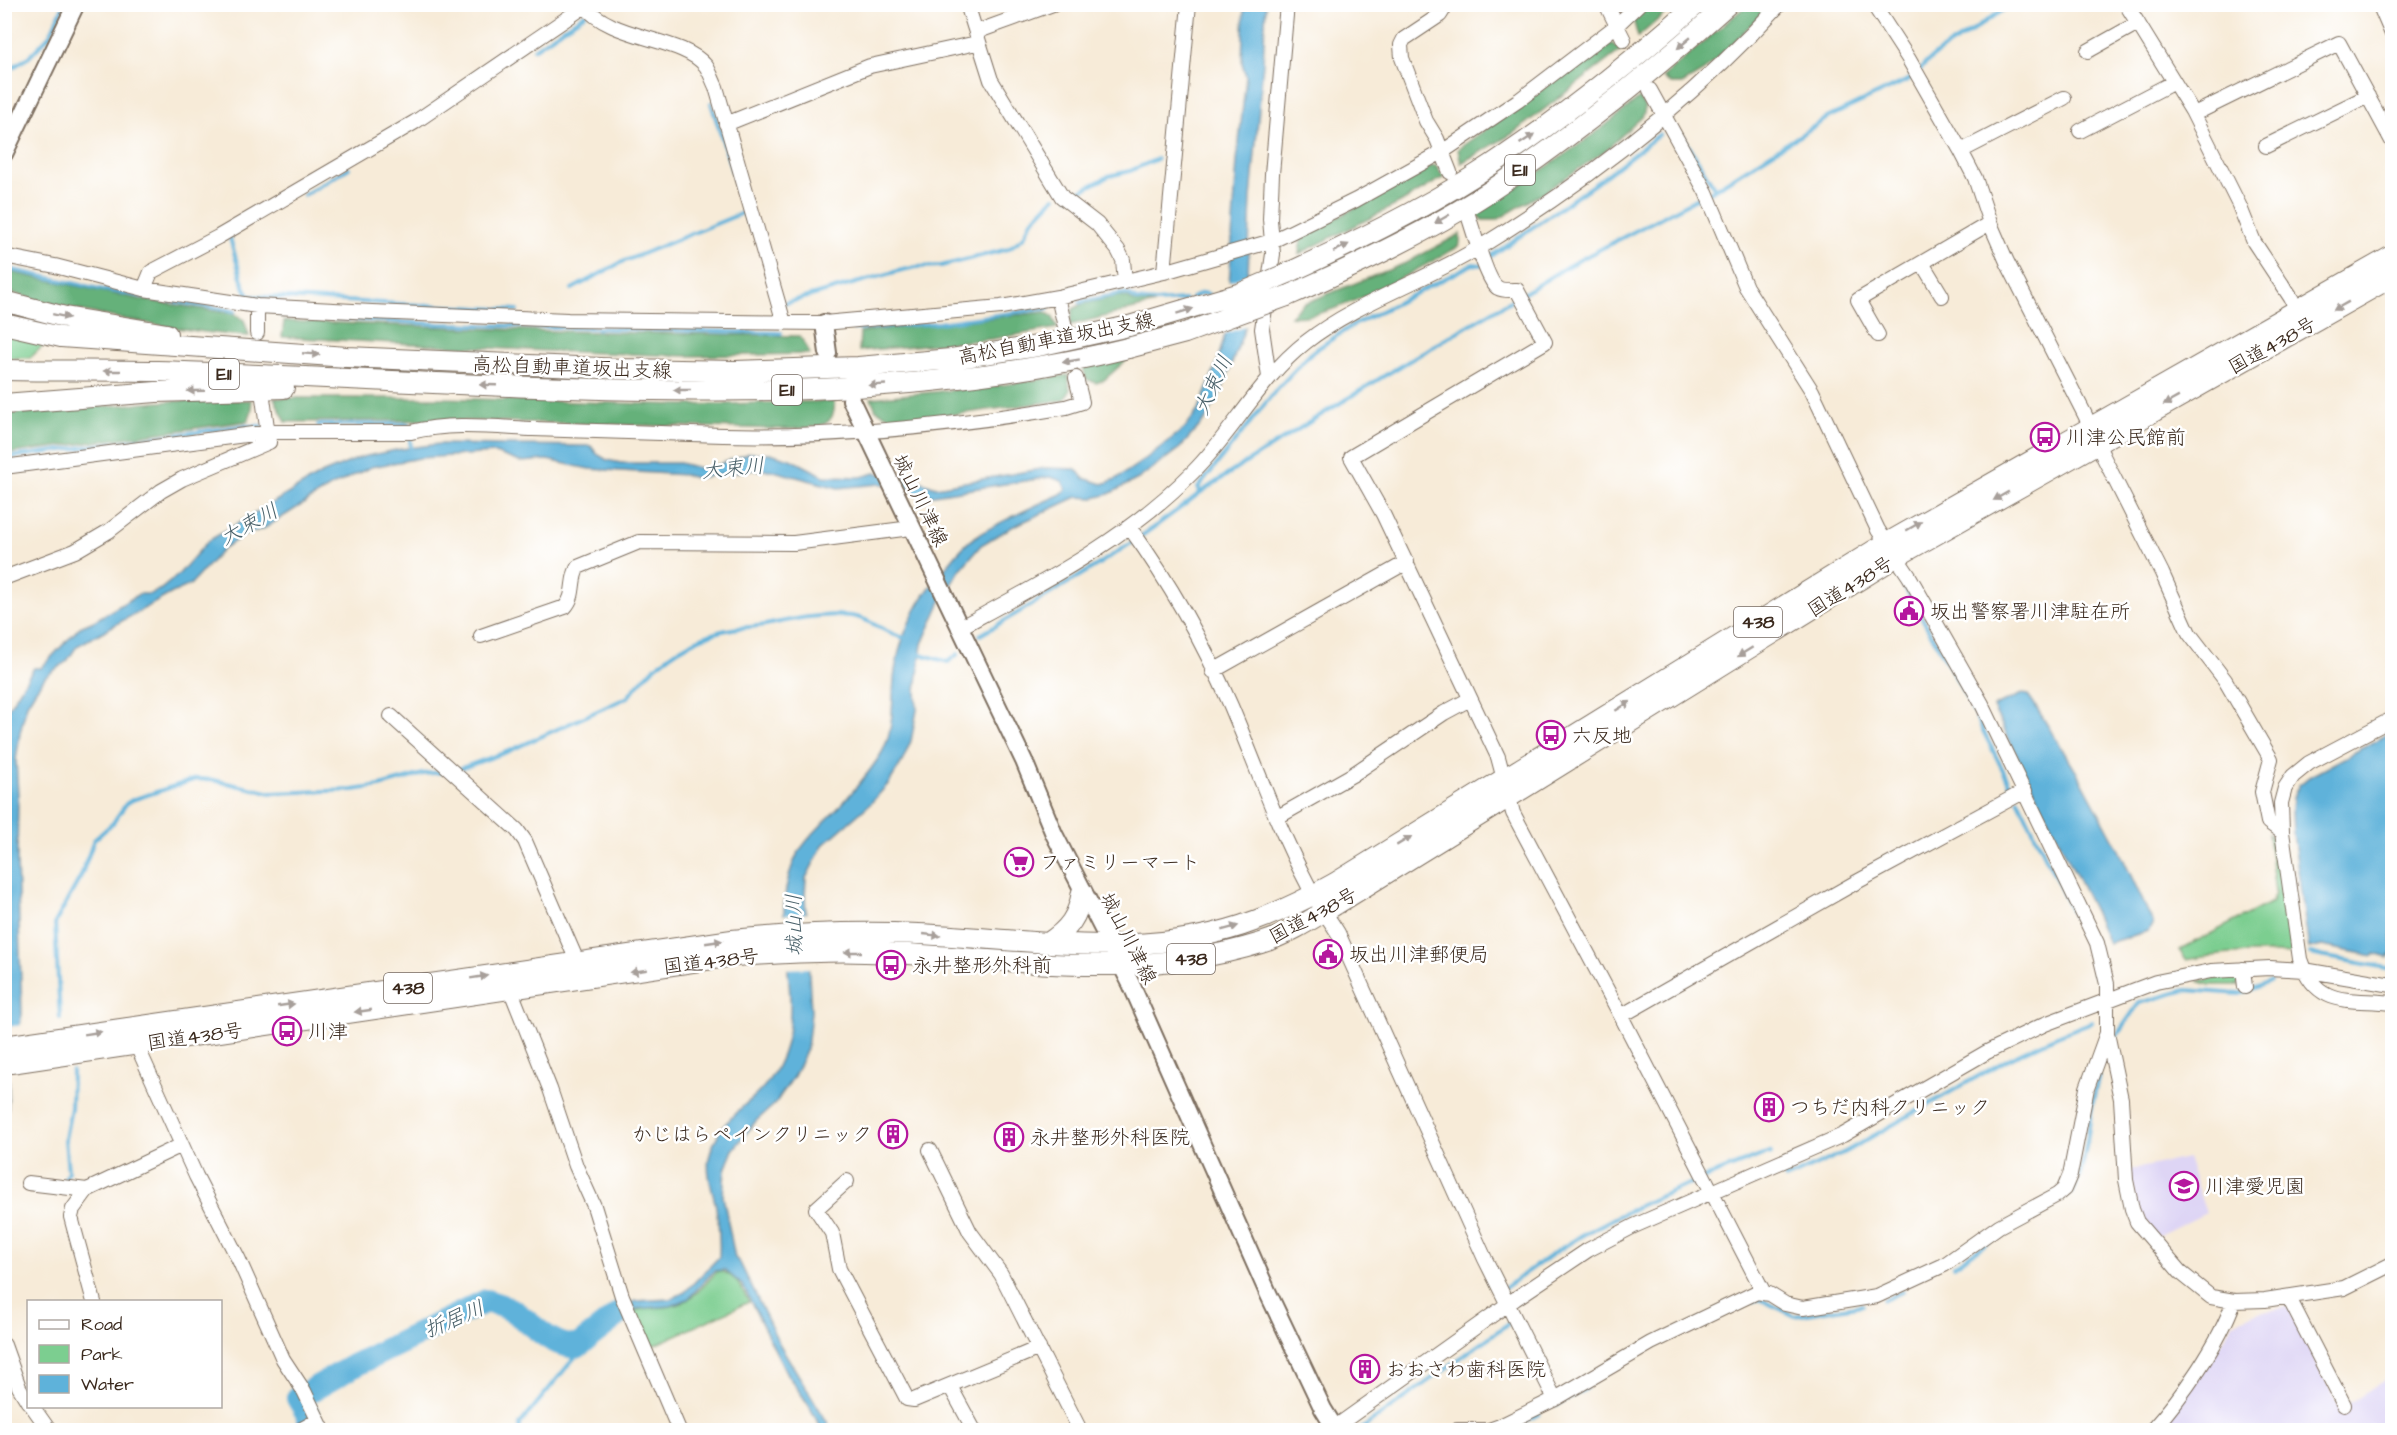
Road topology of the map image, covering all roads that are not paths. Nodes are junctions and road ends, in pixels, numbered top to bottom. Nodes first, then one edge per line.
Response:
1 (76, 4) edge
2 (966, 4) edge
3 (1053, 4) edge
4 (1190, 4) edge
5 (1287, 4) edge
6 (1447, 4) edge
7 (1606, 4) edge
8 (1639, 4) edge
9 (1697, 4) edge
10 (1728, 4) edge
11 (1780, 4) edge
12 (1873, 4) edge
13 (2126, 4) edge
14 (2379, 4) edge
15 (585, 5) edge
16 (2138, 23) junction
17 (1616, 26) junction
18 (2392, 34) edge
19 (976, 37) junction
20 (1624, 40) dead end
21 (2088, 51) dead end
22 (2174, 82) junction
23 (1650, 90) dead end
24 (2368, 96) junction
25 (2064, 98) dead end
26 (1663, 113) junction
27 (2194, 114) junction
28 (726, 124) junction
29 (2080, 131) dead end
30 (2392, 141) edge
31 (2266, 146) dead end
32 (1961, 151) junction
33 (1442, 152) junction
34 (4, 154) edge
35 (1450, 172) dead end
36 (1468, 215) dead end
37 (1990, 223) junction
38 (1269, 242) junction
39 (1479, 248) junction
40 (4, 256) edge
41 (2392, 256) edge
42 (1922, 263) junction
43 (1167, 272) junction
44 (2392, 277) edge
45 (1125, 282) junction
46 (144, 289) junction
47 (1942, 296) dead end
48 (1058, 297) junction
49 (4, 302) edge
50 (257, 306) junction
51 (2301, 317) junction
52 (784, 323) junction
53 (824, 323) junction
54 (4, 324) edge
55 (1065, 327) dead end
56 (1878, 335) dead end
57 (255, 341) junction
58 (828, 353) dead end
59 (4, 370) edge
60 (1269, 377) junction
61 (1076, 378) dead end
62 (443, 384) junction
63 (263, 398) dead end
64 (851, 400) dead end
65 (4, 404) edge
66 (268, 428) junction
67 (2093, 434) junction
68 (867, 436) junction
69 (4, 467) edge
70 (909, 524) junction
71 (1136, 536) junction
72 (1892, 550) junction
73 (1407, 562) junction
74 (4, 578) edge
75 (959, 628) junction
76 (481, 636) dead end
77 (1213, 671) junction
78 (1470, 699) junction
79 (391, 716) dead end
80 (2392, 719) edge
81 (1507, 789) junction
82 (2019, 794) junction
83 (1276, 818) junction
84 (2282, 832) junction
85 (1082, 892) junction
86 (1319, 903) junction
87 (811, 943) junction
88 (1048, 943) junction
89 (1110, 945) junction
90 (1121, 966) junction
91 (2243, 969) junction
92 (581, 970) junction
93 (2304, 970) junction
94 (507, 981) junction
95 (2392, 985) edge
96 (2245, 987) dead end
97 (2107, 1000) junction
98 (2392, 1003) edge
99 (1621, 1016) junction
100 (132, 1036) junction
101 (2109, 1043) junction
102 (4, 1046) edge
103 (37, 1050) junction
104 (4, 1064) edge
105 (182, 1145) junction
106 (930, 1150) dead end
107 (847, 1181) dead end
108 (28, 1184) dead end
109 (1707, 1184) junction
110 (87, 1190) junction
111 (2392, 1264) edge
112 (1764, 1293) junction
113 (2289, 1298) junction
114 (93, 1300) edge
115 (2234, 1301) junction
116 (1508, 1305) junction
117 (4, 1345) edge
118 (1039, 1348) junction
119 (24, 1383) edge
120 (950, 1386) junction
121 (1555, 1398) junction
122 (2344, 1405) dead end
123 (33, 1408) edge
124 (312, 1426) edge
125 (1334, 1430) edge
126 (50, 1431) edge
127 (679, 1431) edge
128 (974, 1431) edge
129 (1080, 1431) edge
130 (1456, 1431) edge
131 (2152, 1431) edge

1 - 34 main road
2 - 19 street
3 - 19 street
4 - 43 street
5 - 38 street
6 - 33 street
7 - 17 street
8 - 17 street
57 -> 9 highway, 高松自動車道坂出支線 / E11, bridge
10 -> 62 highway, 高松自動車道坂出支線 / E11, bridge
11 - 26 street
12 - 32 street
13 - 16 street
14 - 18 street
15 - 28 street
15 - 46 street
16 - 21 street
16 - 22 street
17 - 20 street
17 - 33 street
19 - 28 street
19 - 45 street
22 - 27 street
22 - 29 street
23 - 26 street
24 - 27 street
24 - 30 street
24 - 31 street
25 - 32 street
26 - 39 street
26 - 72 street
27 - 51 street
28 - 52 street
32 - 37 street
33 - 35 street
33 - 38 street
36 - 39 street
37 - 42 street
37 - 67 street
38 - 43 street
38 - 60 street
39 - 60 street
39 - 73 street
40 - 46 street
41 - 51 highway, 国道438号 / 438
42 - 47 street
42 - 56 street
43 - 45 street
44 -> 51 highway, 国道438号 / 438
45 - 48 street
46 - 50 street
48 - 53 street
48 - 55 street
49 -> 57 highway
50 - 52 street
50 - 57 street
51 - 67 highway, 国道438号 / 438
52 - 53 street
53 - 58 main road
54 - 57 highway
62 -> 59 highway, E11
60 - 71 street
61 - 68 street
62 -> 65 highway
63 - 66 street
64 - 68 main road, 城山川津線
66 - 68 street
66 - 69 street
66 - 74 street
67 - 72 highway, 国道438号 / 438
67 - 84 street
68 - 70 main road, 城山川津線
70 - 75 main road, 城山川津線
70 - 76 street
71 - 75 street
71 - 77 street
72 - 81 highway, 国道438号 / 438
72 - 82 street
73 - 77 street
73 - 78 street
75 - 85 main road, 城山川津線
77 - 83 street
78 - 81 street
78 - 83 street
79 - 92 street
80 - 84 street
81 - 86 highway, 国道438号 / 438
81 - 99 street
82 - 97 street
82 - 99 street
83 - 86 street
84 - 93 street
85 - 88 highway
85 - 89 main road, 城山川津線
89 -> 86 highway, 国道438号 / 438
86 - 90 highway, 国道438号 / 438
86 - 116 street
87 -> 88 highway, 国道438号 / 438
90 -> 87 highway, 国道438号 / 438
87 - 92 highway, 国道438号 / 438
88 - 89 highway, 国道438号 / 438
89 - 90 main road, 城山川津線
90 - 125 main road, 城山川津線
91 - 93 street
91 - 96 street
91 - 97 street
92 - 94 highway, 国道438号 / 438
93 - 95 street
93 - 98 street
94 - 100 highway, 国道438号 / 438
94 - 127 street
97 - 101 street
97 - 109 street
99 - 109 street
100 - 103 highway, 国道438号 / 438
100 - 105 street
101 - 112 street
101 - 115 street
102 - 103 highway, 国道438号 / 438
103 - 104 highway, 国道438号 / 438
105 - 110 street
105 - 124 street
106 - 118 street
107 - 120 street
108 - 110 street
109 - 112 street
109 - 116 street
110 - 114 street
111 - 113 street
112 - 121 street
113 - 115 street
113 - 122 street
115 - 131 street
116 - 121 street
116 - 125 street
117 - 119 street
118 - 120 street
118 - 129 street
120 - 128 street
121 - 130 street
123 - 126 street

